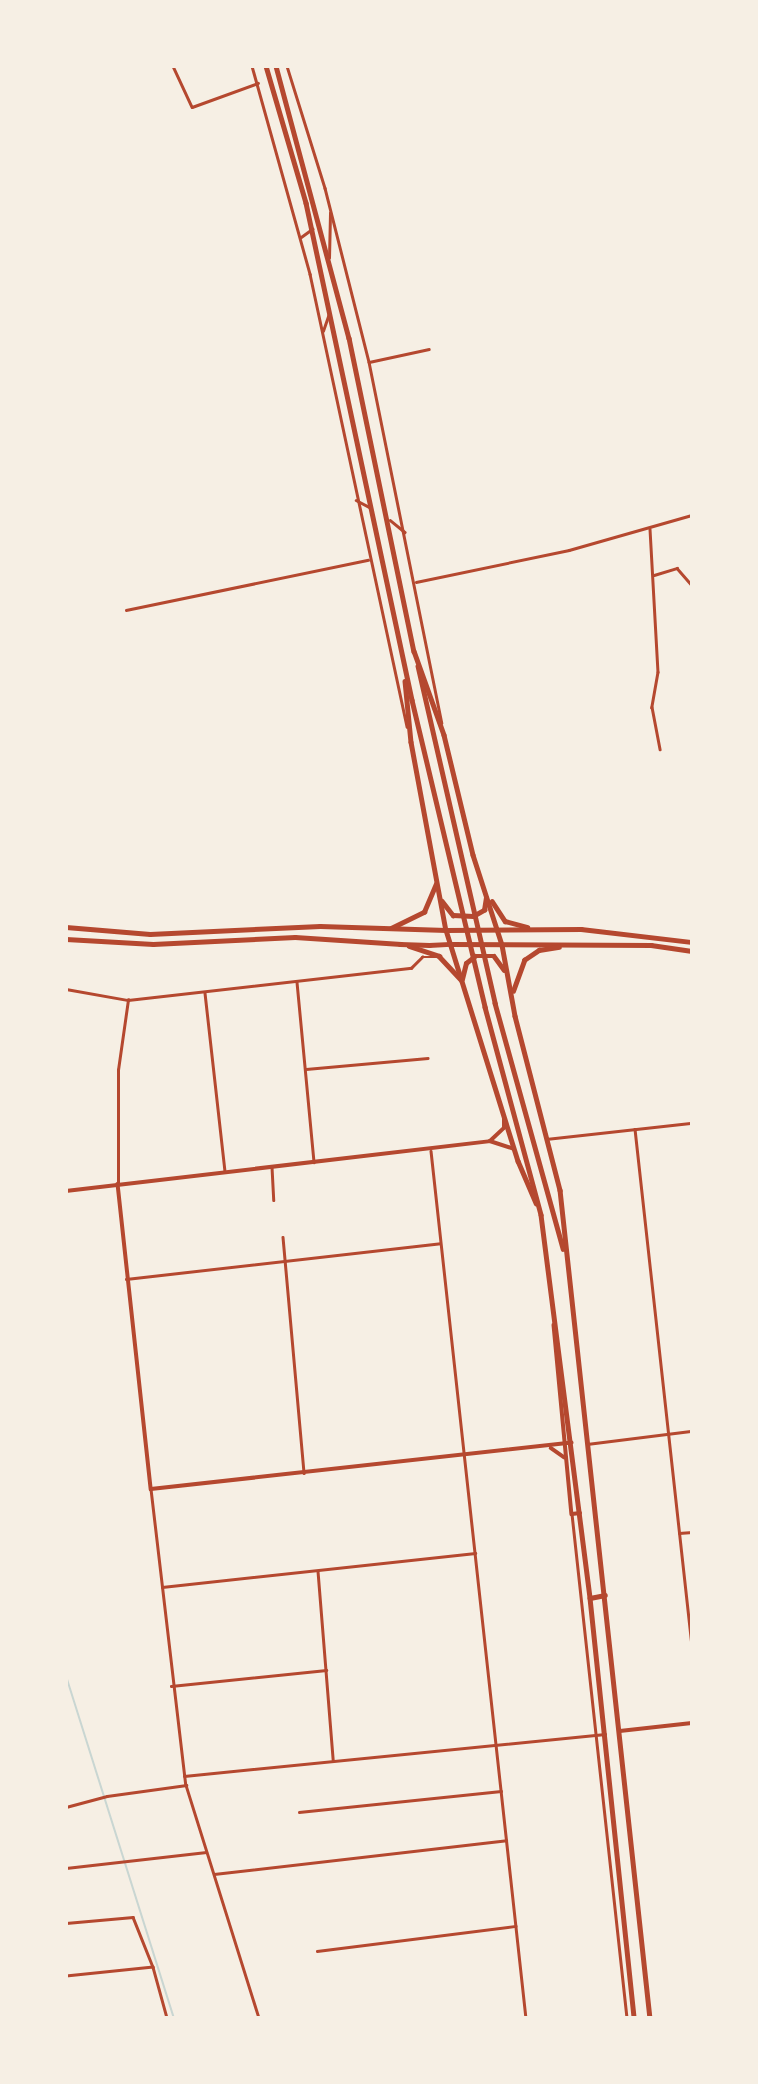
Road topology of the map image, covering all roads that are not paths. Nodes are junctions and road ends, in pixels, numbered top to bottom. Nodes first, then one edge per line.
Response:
1 (173, 66) edge
2 (253, 66) edge
3 (266, 66) edge
4 (276, 66) edge
5 (286, 66) edge
6 (258, 83) junction
7 (330, 208) junction
8 (312, 229) junction
9 (323, 233) junction
10 (301, 239) junction
11 (329, 258) junction
12 (330, 311) junction
13 (323, 333) junction
14 (349, 338) junction
15 (335, 340) junction
16 (429, 349) dead end
17 (369, 362) junction
18 (356, 500) junction
19 (371, 508) junction
20 (691, 515) edge
21 (390, 520) junction
22 (650, 529) junction
23 (405, 532) junction
24 (368, 560) junction
25 (653, 575) junction
26 (416, 582) junction
27 (691, 583) edge
28 (126, 610) dead end
29 (414, 651) junction
30 (404, 661) junction
31 (444, 735) junction
32 (411, 743) junction
33 (660, 749) dead end
34 (437, 869) junction
35 (486, 891) junction
36 (440, 897) junction
37 (66, 927) edge
38 (386, 929) junction
39 (539, 929) junction
40 (446, 930) junction
41 (498, 930) junction
42 (66, 939) edge
43 (691, 942) edge
44 (400, 944) junction
45 (450, 944) junction
46 (574, 944) junction
47 (502, 945) junction
48 (691, 951) edge
49 (443, 959) junction
50 (508, 980) junction
51 (461, 981) junction
52 (296, 982) junction
53 (66, 989) edge
54 (205, 993) junction
55 (128, 1000) junction
56 (512, 1003) junction
57 (428, 1058) dead end
58 (306, 1069) junction
59 (504, 1115) junction
60 (691, 1123) edge
61 (635, 1129) junction
62 (546, 1139) junction
63 (491, 1142) junction
64 (514, 1149) junction
65 (430, 1151) junction
66 (314, 1162) junction
67 (272, 1167) junction
68 (225, 1171) junction
69 (118, 1184) junction
70 (66, 1191) edge
71 (274, 1200) dead end
72 (540, 1210) junction
73 (282, 1237) dead end
74 (440, 1243) junction
75 (564, 1253) junction
76 (283, 1262) junction
77 (126, 1279) junction
78 (556, 1320) junction
79 (691, 1431) edge
80 (668, 1433) junction
81 (571, 1443) junction
82 (564, 1444) junction
83 (587, 1444) junction
84 (549, 1448) junction
85 (464, 1455) junction
86 (565, 1458) junction
87 (304, 1473) junction
88 (151, 1489) junction
89 (580, 1513) junction
90 (572, 1514) junction
91 (691, 1532) edge
92 (679, 1533) junction
93 (475, 1553) junction
94 (318, 1571) junction
95 (161, 1587) junction
96 (605, 1595) junction
97 (590, 1598) junction
98 (690, 1621) edge
99 (595, 1641) junction
100 (585, 1643) junction
101 (691, 1646) edge
102 (326, 1670) junction
103 (171, 1686) junction
104 (691, 1723) edge
105 (620, 1731) junction
106 (595, 1733) junction
107 (605, 1734) junction
108 (494, 1742) junction
109 (333, 1759) junction
110 (184, 1776) junction
111 (186, 1785) junction
112 (501, 1791) junction
113 (66, 1807) edge
114 (299, 1812) dead end
115 (506, 1840) junction
116 (206, 1852) junction
117 (66, 1868) edge
118 (213, 1874) junction
119 (66, 1923) edge
120 (515, 1926) junction
121 (317, 1951) dead end
122 (153, 1966) junction
123 (66, 1976) edge
124 (167, 2018) edge
125 (259, 2018) edge
126 (526, 2018) edge
127 (627, 2018) edge
128 (634, 2018) edge
129 (650, 2018) edge

1 - 6 street
2 - 6 street
3 - 8 main road
4 - 9 main road
5 - 7 street
6 - 10 street
7 - 11 street
7 - 17 street
8 - 9 main road
8 - 10 street
8 - 12 main road
9 - 11 main road
10 - 13 street
11 - 14 main road
12 - 13 street
12 - 15 main road
13 - 18 street
14 - 15 main road
14 - 21 main road
15 - 19 main road
16 - 17 street
17 - 23 street
18 - 19 street
18 - 24 street
19 - 30 main road
20 - 22 street
21 - 23 street
21 - 29 main road
22 - 25 street
22 - 26 street
23 - 26 street
24 - 28 street
24 - 32 street
25 - 27 street
25 - 33 street
26 - 31 street
29 - 31 main road
29 - 75 main road
30 - 32 main road
30 - 72 main road
31 - 35 main road
32 - 34 main road
34 - 36 main road
34 - 38 main road
35 - 36 main road
35 - 39 main road
35 - 41 main road
36 - 40 main road
37 - 38 main road
38 - 40 main road
39 - 41 main road
39 - 43 main road
40 - 41 main road
40 - 45 main road
41 - 47 main road
42 - 44 main road
44 - 45 main road
44 - 49 main road
45 - 47 main road
45 - 51 main road
46 - 47 main road
46 - 48 main road
46 - 56 main road
47 - 50 main road
49 - 51 main road
49 - 52 street
50 - 51 main road
50 - 56 main road
51 - 59 main road
52 - 54 street
52 - 58 street
53 - 55 street
54 - 55 street
54 - 68 street
55 - 69 street
56 - 62 main road
57 - 58 street
58 - 66 street
59 - 63 street
59 - 64 main road
60 - 61 street
61 - 62 street
61 - 80 street
62 - 75 main road
63 - 64 street
63 - 65 street
64 - 72 main road
65 - 66 street
65 - 74 street
66 - 67 street
67 - 68 street
67 - 71 street
68 - 69 street
69 - 70 street
69 - 77 street
72 - 78 main road
73 - 76 street
74 - 76 street
74 - 85 street
75 - 83 main road
76 - 77 street
76 - 87 street
77 - 88 street
78 - 81 main road
78 - 82 street
79 - 80 street
80 - 83 street
80 - 92 street
81 - 82 street
81 - 89 main road
82 - 84 street
82 - 86 street
83 - 96 main road
84 - 85 street
84 - 86 street
85 - 87 street
85 - 93 street
86 - 90 street
87 - 88 street
88 - 95 street
89 - 90 street
89 - 97 main road
90 - 100 street
91 - 92 street
92 - 98 street
93 - 94 street
93 - 108 street
94 - 95 street
94 - 102 street
95 - 103 street
96 - 97 main road
96 - 105 main road
97 - 99 main road
98 - 101 street
99 - 100 street
99 - 107 main road
100 - 106 street
102 - 103 street
102 - 109 street
103 - 110 street
104 - 105 street
105 - 129 main road
106 - 107 street
106 - 108 street
106 - 127 street
107 - 128 main road
108 - 109 street
108 - 112 street
109 - 110 street
110 - 111 street
111 - 113 street
111 - 116 street
112 - 114 street
112 - 115 street
115 - 118 street
115 - 120 street
116 - 117 street
116 - 118 street
118 - 125 street
119 - 122 street
120 - 121 street
120 - 126 street
122 - 123 street
122 - 124 street

